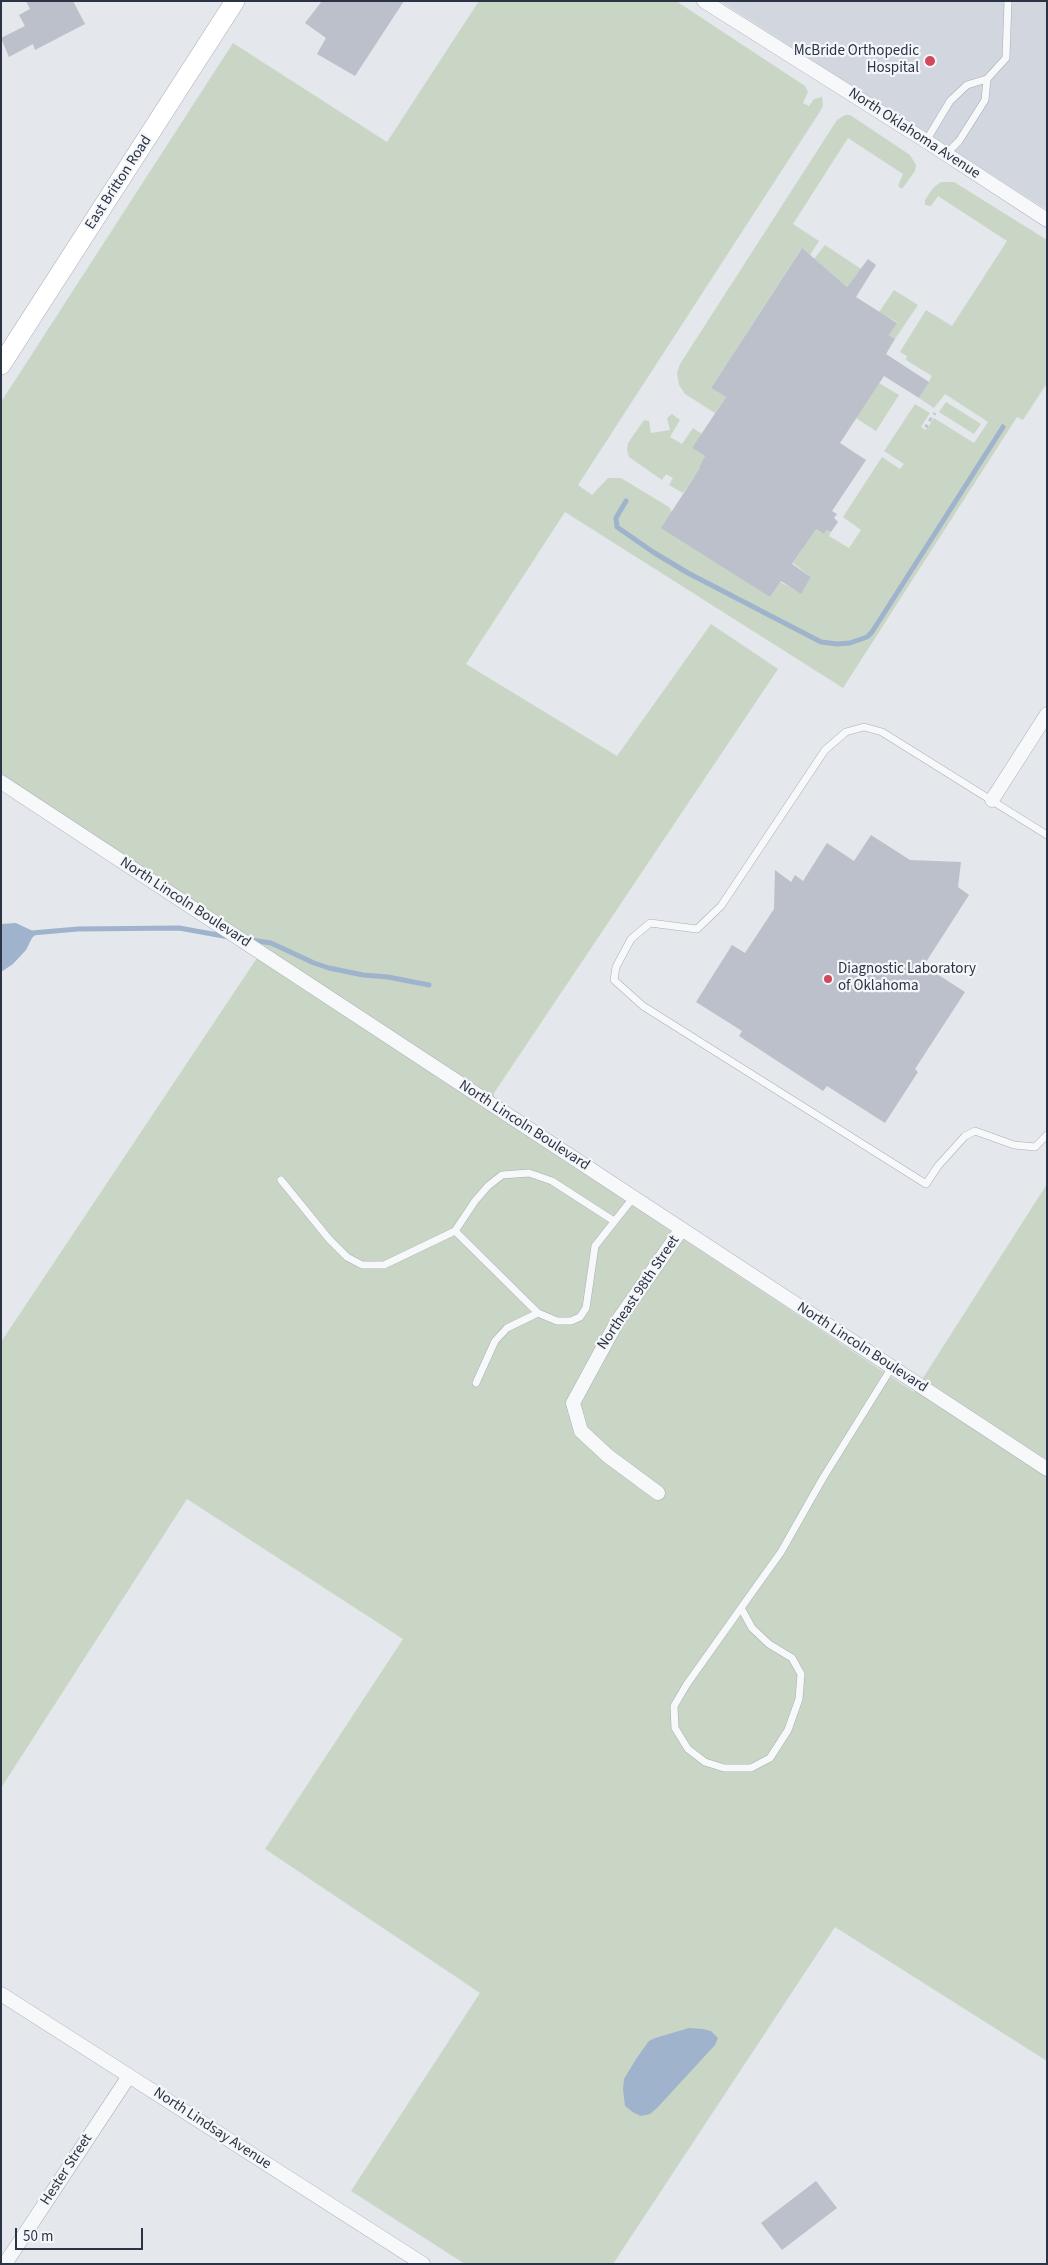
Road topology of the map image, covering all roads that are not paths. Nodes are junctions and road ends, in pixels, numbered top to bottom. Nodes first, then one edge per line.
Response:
1 (235, 1) edge
2 (704, 1) edge
3 (1008, 1) edge
4 (987, 79) junction
5 (926, 141) junction
6 (946, 154) junction
7 (1047, 220) edge
8 (1, 365) edge
9 (1047, 714) edge
10 (1, 782) edge
11 (992, 800) junction
12 (1047, 835) edge
13 (1047, 1135) edge
14 (281, 1180) dead end
15 (633, 1198) junction
16 (614, 1221) junction
17 (681, 1230) junction
18 (455, 1231) junction
19 (538, 1313) junction
20 (892, 1367) junction
21 (476, 1383) dead end
22 (1047, 1469) edge
23 (658, 1493) dead end
24 (741, 1608) junction
25 (1, 1994) edge
26 (129, 2076) junction
27 (5, 2264) edge
28 (423, 2264) edge

1 - 8 main road, East Britton Road
2 - 5 street, North Oklahoma Avenue
3 - 4 lane
4 - 5 lane
4 - 6 lane
5 - 6 street, North Oklahoma Avenue
6 - 7 street, North Oklahoma Avenue
9 - 11 street
10 - 15 street, North Lincoln Boulevard
11 - 12 lane
11 - 13 lane
14 - 18 lane
15 - 16 lane
15 - 17 street, North Lincoln Boulevard
16 - 18 lane
16 - 19 lane
17 - 20 street, North Lincoln Boulevard
17 - 23 street, Northeast 98th Street
18 - 19 lane
19 - 21 lane
20 - 22 street, North Lincoln Boulevard
20 - 24 lane
24 - 24 lane
25 - 26 street, North Lindsay Avenue
26 - 27 street, Hester Street
26 - 28 street, North Lindsay Avenue

